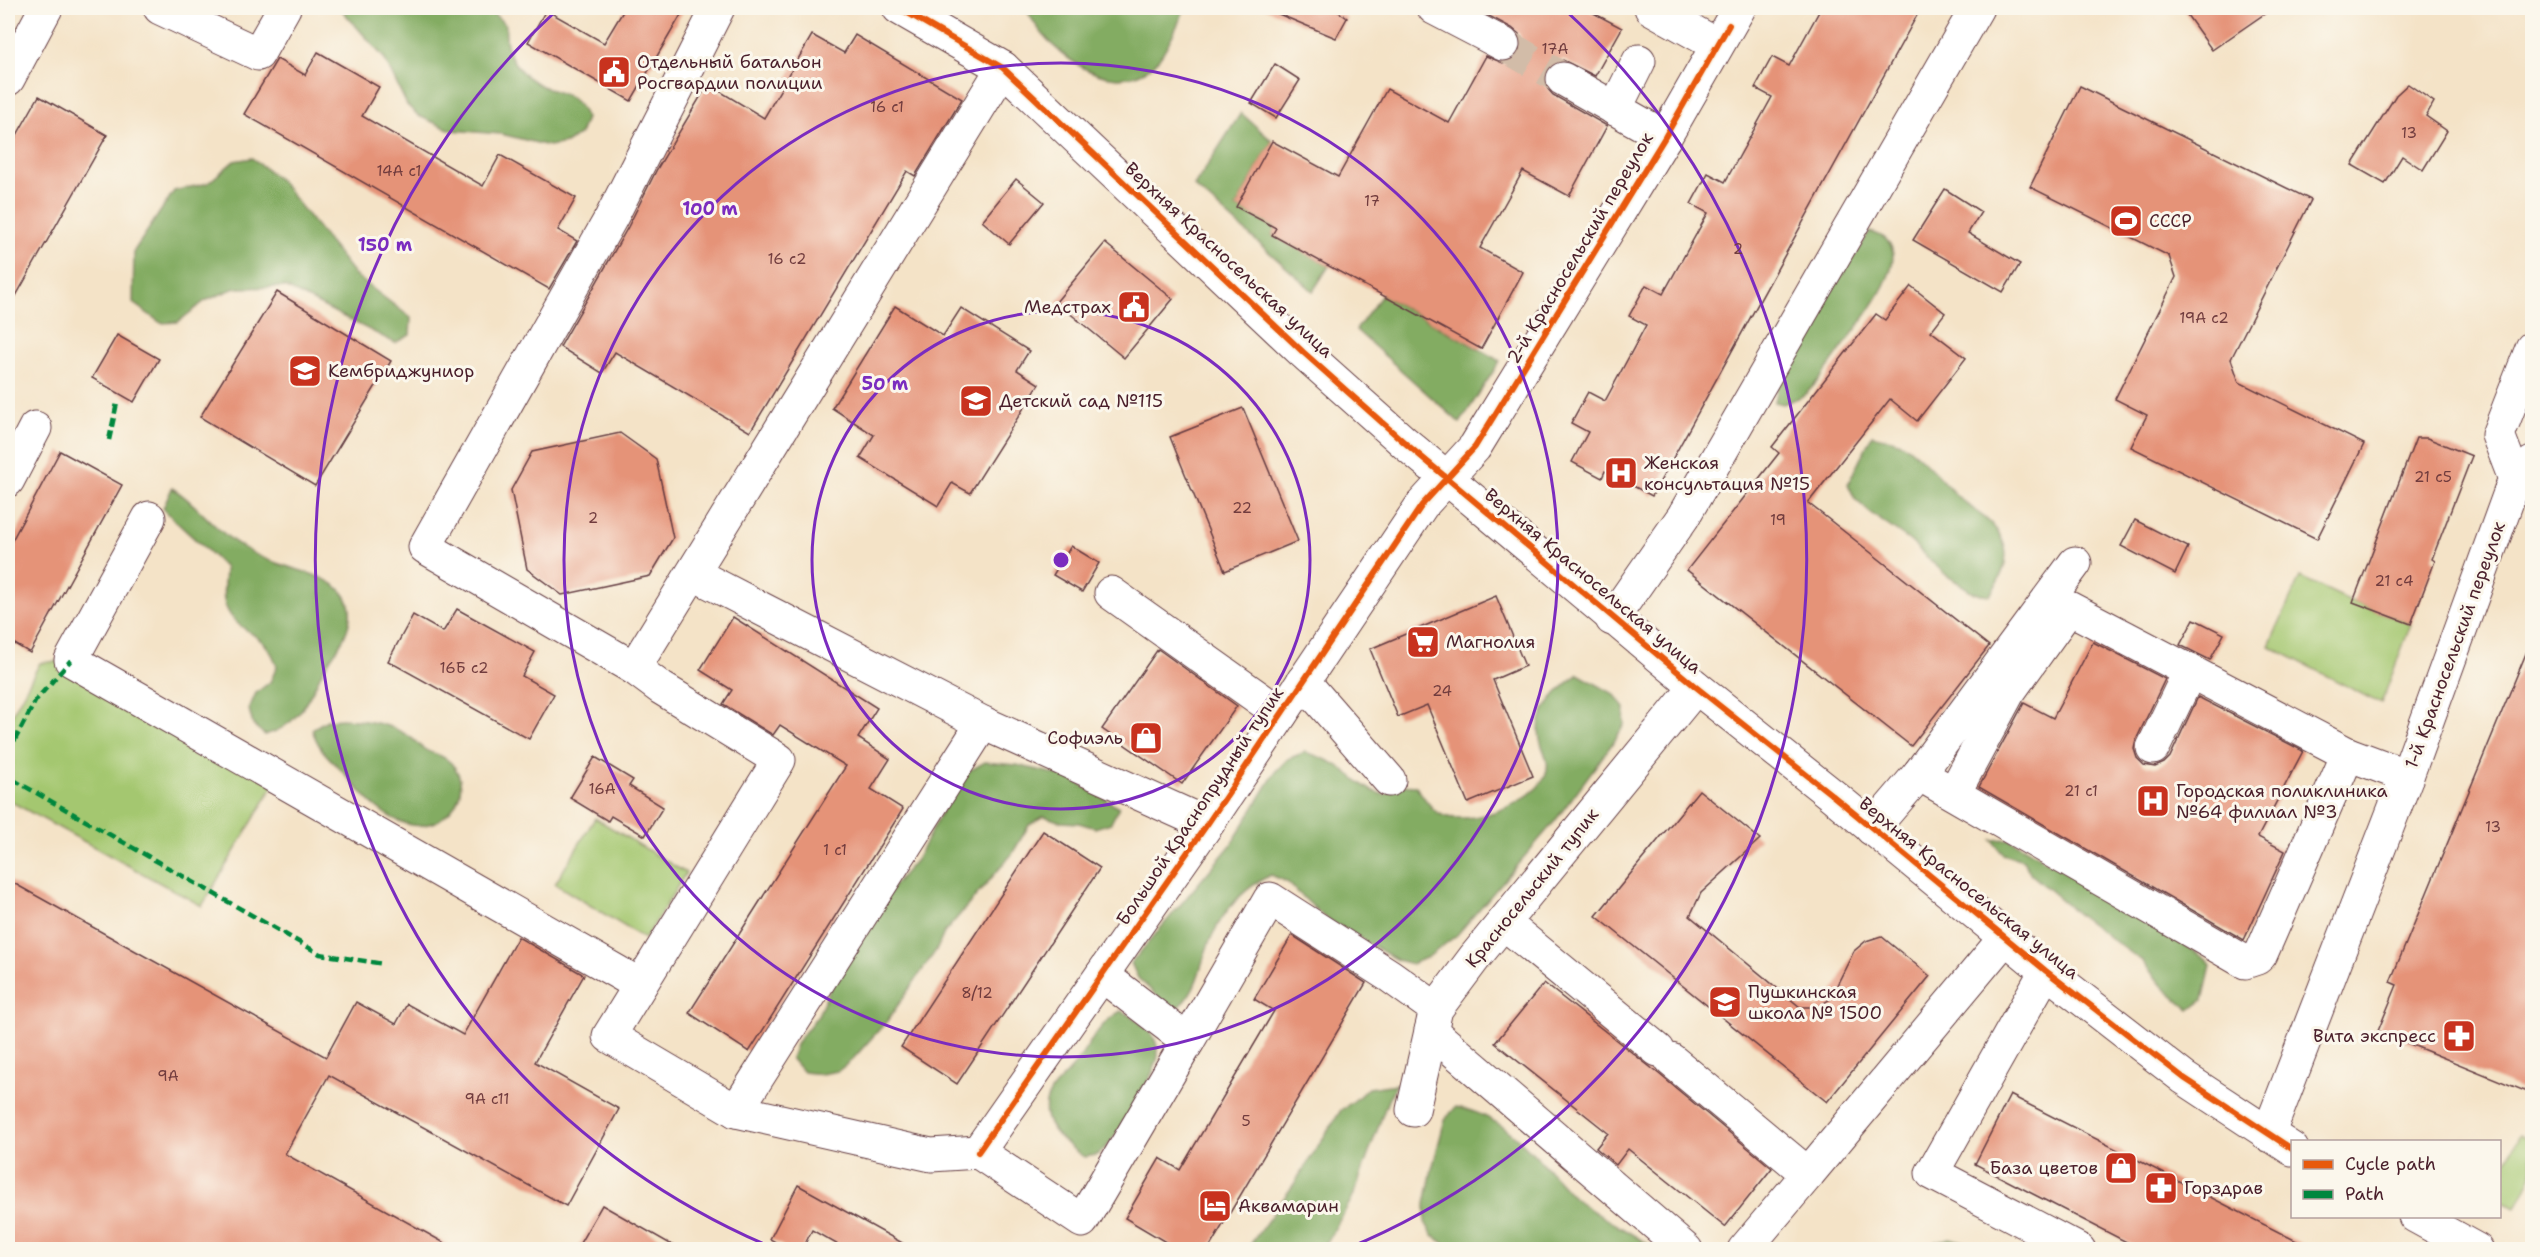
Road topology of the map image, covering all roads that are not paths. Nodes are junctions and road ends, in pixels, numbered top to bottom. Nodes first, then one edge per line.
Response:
1 (46, 8) edge
2 (160, 8) edge
3 (284, 8) edge
4 (718, 8) edge
5 (899, 8) edge
6 (1434, 8) edge
7 (1651, 8) edge
8 (1977, 8) edge
9 (1728, 26) edge
10 (1503, 44) tunnel mouth
11 (1640, 61) dead end
12 (1003, 68) junction
13 (8, 79) edge
14 (1563, 80) tunnel mouth
15 (1615, 109) junction
16 (1665, 137) junction
17 (2532, 348) edge
18 (35, 428) dead end
19 (2524, 471) edge
20 (1447, 479) junction
21 (8, 480) edge
22 (149, 518) dead end
23 (2075, 563) dead end
24 (694, 574) junction
25 (1111, 593) dead end
26 (1612, 619) junction
27 (634, 668) junction
28 (2190, 671) junction
29 (1303, 681) junction
30 (1696, 687) junction
31 (1281, 714) junction
32 (983, 723) junction
33 (2153, 748) dead end
34 (2348, 754) junction
35 (1919, 774) junction
36 (2407, 776) junction
37 (1389, 780) dead end
38 (1954, 793) junction
39 (1208, 823) junction
40 (1872, 829) junction
41 (1504, 922) junction
42 (2005, 938) junction
43 (2046, 971) junction
44 (1102, 975) junction
45 (640, 985) junction
46 (1434, 1020) junction
47 (1188, 1041) junction
48 (1413, 1110) dead end
49 (736, 1111) junction
50 (2280, 1142) edge
51 (978, 1152) junction
52 (1808, 1174) junction
53 (2419, 1218) edge
54 (1686, 1250) edge
55 (1744, 1250) edge
56 (2079, 1250) edge
57 (2477, 1250) edge

1 - 13 street
2 - 3 street
4 - 27 street
5 - 12 street, Верхняя Красносельская улица
6 - 10 street
7 - 9 street
8 - 26 street
9 - 16 street, 2-й Красносельский переулок
11 - 15 street
12 - 20 street, Верхняя Красносельская улица
12 - 24 street
14 - 15 street
15 - 16 street
16 - 20 street, 2-й Красносельский переулок
17 - 19 street
18 - 21 street
19 - 36 street, 1-й Красносельский переулок
20 - 26 street, Верхняя Красносельская улица
20 - 29 street, Большой Краснопрудный тупик
22 - 45 street
23 - 35 street
24 - 27 street
24 - 32 street
25 - 31 street
26 - 30 street, Верхняя Красносельская улица
27 - 45 street
28 - 33 street
28 - 34 street
28 - 38 street
29 - 31 street, Большой Краснопрудный тупик
29 - 37 street
30 - 40 street, Верхняя Красносельская улица
30 - 41 street, Красносельский тупик
31 - 39 street, Большой Краснопрудный тупик
32 - 39 street
32 - 49 street
34 - 36 street
34 - 38 street
35 - 38 street
35 - 40 street
36 - 50 street, 1-й Красносельский переулок
39 - 44 street, Большой Краснопрудный тупик
40 - 42 street, Верхняя Красносельская улица
41 - 46 street, Красносельский тупик
41 - 52 street
42 - 43 street, Верхняя Красносельская улица
42 - 52 street
43 - 50 street, Верхняя Красносельская улица
43 - 56 street
44 - 47 street
44 - 51 street, Большой Краснопрудный тупик
45 - 49 street
46 - 47 street
46 - 48 street, Красносельский тупик
46 - 54 street
47 - 51 street
49 - 51 street
52 - 55 street
53 - 57 street

